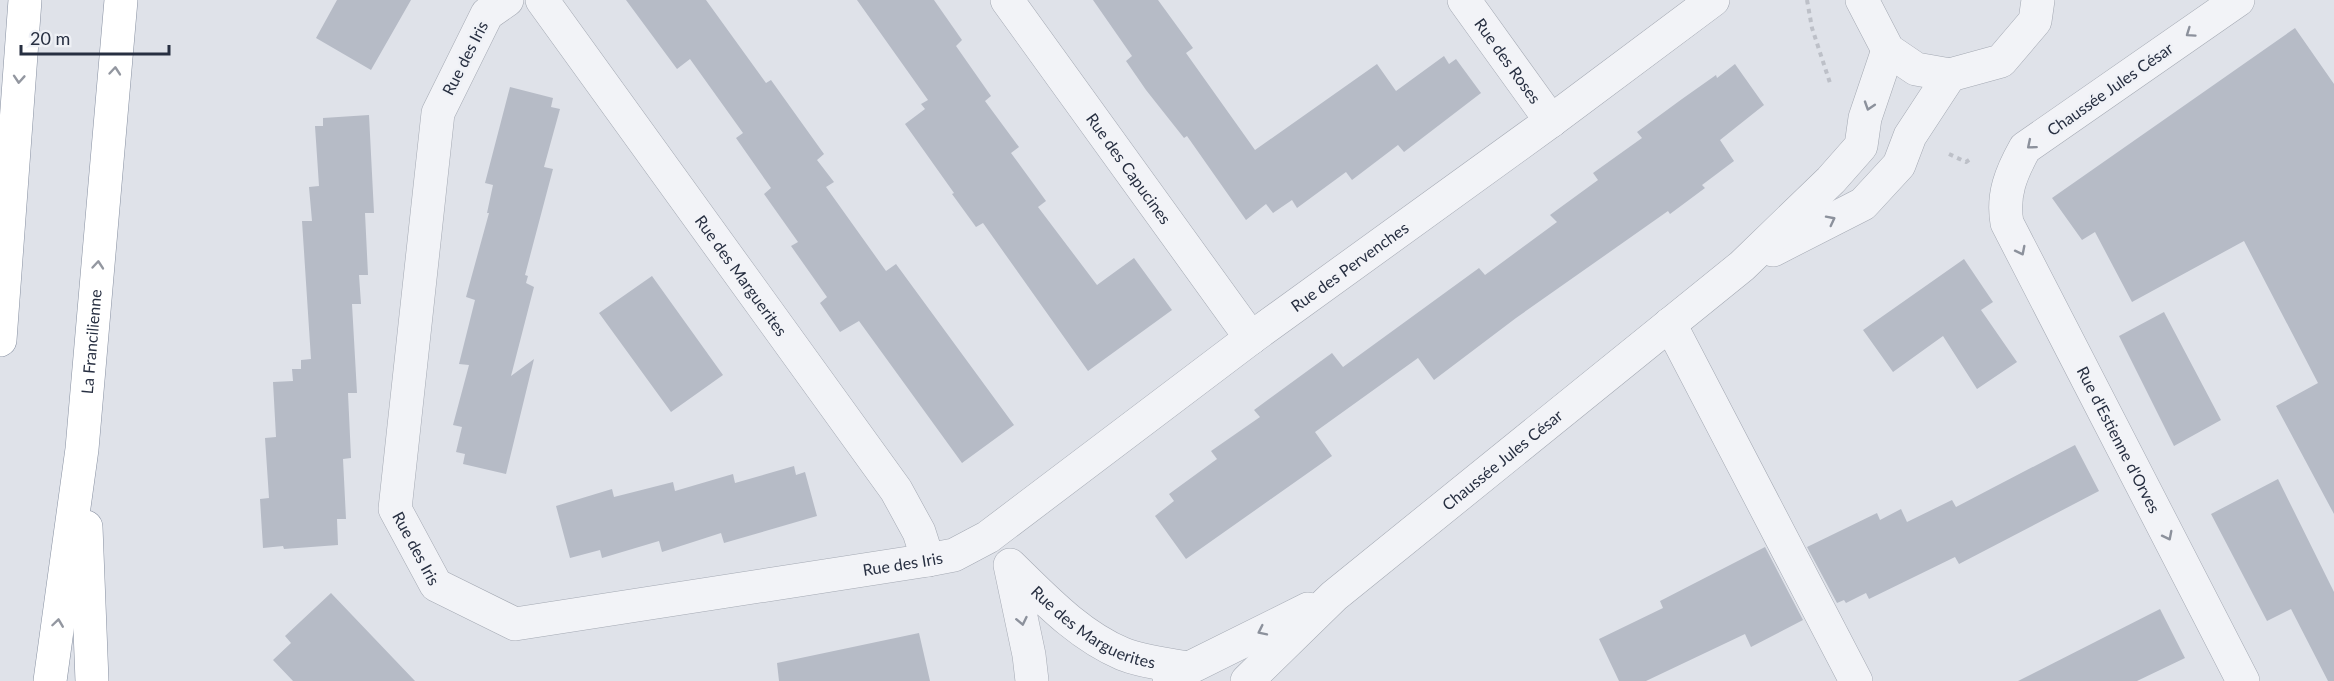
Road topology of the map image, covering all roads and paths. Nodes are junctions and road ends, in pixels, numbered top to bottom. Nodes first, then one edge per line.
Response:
1 (25, 0) edge
2 (121, 0) edge
3 (507, 0) edge
4 (542, 0) edge
5 (1007, 0) edge
6 (1464, 0) edge
7 (1713, 0) edge
8 (1862, 0) edge
9 (2038, 0) edge
10 (2238, 0) edge
11 (1888, 50) junction
12 (1950, 75) junction
13 (1551, 121) junction
14 (2005, 196) joint
15 (1742, 266) junction
16 (1670, 324) junction
17 (1251, 338) junction
18 (0, 340) edge
19 (82, 449) junction
20 (988, 537) junction
21 (928, 560) junction
22 (1010, 565) junction
23 (1334, 596) junction
24 (1175, 674) edge
25 (50, 681) edge
26 (92, 681) edge
27 (1032, 681) edge
28 (1247, 681) edge
29 (1856, 681) edge
30 (2243, 681) edge

1 -> 18 highway
19 -> 2 highway, La Francilienne
3 - 21 street, Rue des Iris
4 - 21 street, Rue des Marguerites
5 - 17 street, Rue des Capucines
6 - 13 street, Rue des Roses
7 - 13 street, Rue des Pervenches
8 - 11 street
9 - 12 street
10 -> 14 street, Chaussée Jules César
11 - 12 street
11 -> 15 street, Chaussée Jules César
15 -> 12 street, Chaussée Jules César
13 - 17 street, Rue des Pervenches
14 -> 30 street, Rue d'Estienne d'Orves
15 - 16 street, Chaussée Jules César
16 - 23 street, Chaussée Jules César
16 - 29 street
17 - 20 street, Rue des Pervenches
25 -> 19 highway, La Francilienne
19 - 26 highway
20 - 21 street, Rue des Iris
20 - 22 street, Rue des Marguerites
22 - 24 street, Rue des Marguerites
22 -> 27 street, Rue des Marguerites
23 -> 24 street, Chaussée Jules César
23 - 28 street, Chaussée Jules César

